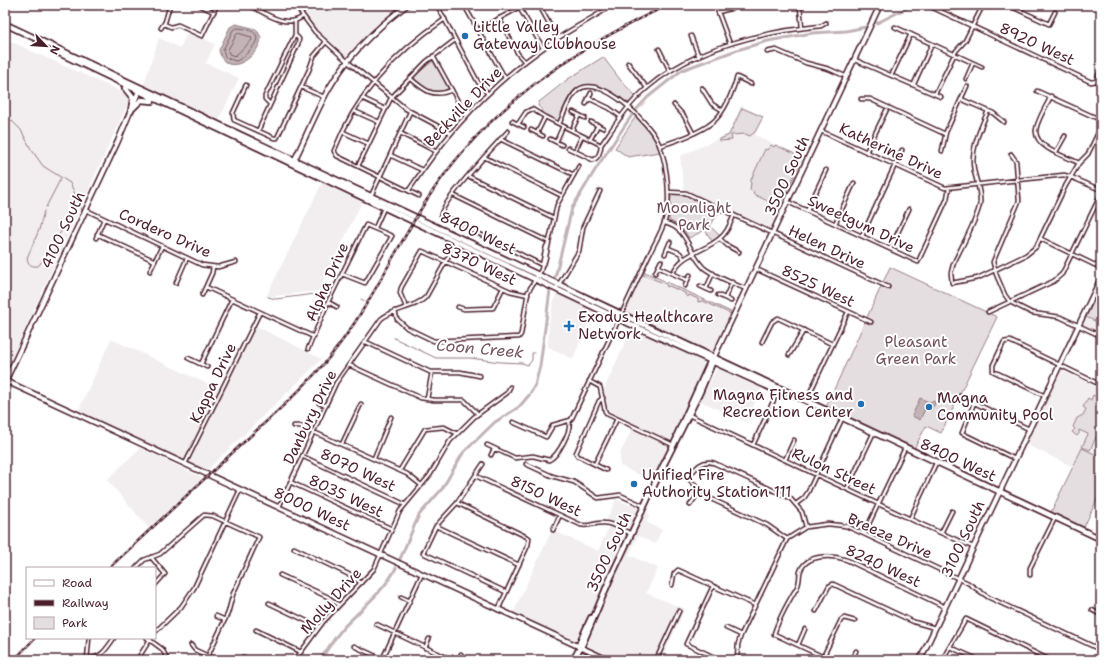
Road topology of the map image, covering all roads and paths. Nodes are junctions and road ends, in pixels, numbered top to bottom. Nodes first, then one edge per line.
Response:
1 (170, 5) edge
2 (200, 5) edge
3 (217, 5) edge
4 (249, 5) edge
5 (295, 5) edge
6 (407, 5) edge
7 (437, 5) edge
8 (472, 5) edge
9 (524, 5) edge
10 (539, 5) edge
11 (607, 5) edge
12 (745, 5) edge
13 (796, 5) edge
14 (880, 5) edge
15 (927, 5) edge
16 (943, 5) edge
17 (983, 5) edge
18 (1008, 5) edge
19 (1022, 5) edge
20 (465, 7) edge
21 (519, 7) junction
22 (1020, 10) junction
23 (940, 11) junction
24 (214, 12) junction
25 (1055, 12) dead end
26 (302, 17) junction
27 (499, 18) junction
28 (444, 19) junction
29 (295, 21) junction
30 (826, 23) dead end
31 (164, 24) junction
32 (5, 26) edge
33 (973, 26) junction
34 (895, 27) dead end
35 (162, 28) dead end
36 (802, 28) junction
37 (478, 30) junction
38 (911, 34) junction
39 (295, 35) junction
40 (691, 36) dead end
41 (557, 38) junction
42 (455, 40) junction
43 (325, 43) junction
44 (730, 44) junction
45 (932, 44) junction
46 (543, 48) junction
47 (659, 49) dead end
48 (767, 52) dead end
49 (954, 54) junction
50 (66, 56) junction
51 (433, 56) junction
52 (699, 57) junction
53 (855, 60) junction
54 (348, 62) junction
55 (524, 62) junction
56 (628, 63) dead end
57 (973, 63) junction
58 (982, 66) dead end
59 (1101, 69) edge
60 (670, 71) junction
61 (892, 74) junction
62 (847, 77) junction
63 (410, 78) junction
64 (505, 78) junction
65 (966, 79) dead end
66 (373, 83) junction
67 (751, 84) dead end
68 (914, 84) junction
69 (246, 85) dead end
70 (967, 86) dead end
71 (301, 87) junction
72 (647, 88) junction
73 (702, 88) dead end
74 (140, 90) junction
75 (452, 90) junction
76 (1038, 91) dead end
77 (591, 93) dead end
78 (488, 94) junction
79 (935, 94) junction
80 (1051, 96) junction
81 (324, 97) junction
82 (941, 97) dead end
83 (362, 98) junction
84 (391, 98) junction
85 (588, 98) junction
86 (861, 99) dead end
87 (961, 99) junction
88 (270, 104) junction
89 (586, 104) dead end
90 (674, 106) dead end
91 (628, 107) junction
92 (888, 107) junction
93 (385, 109) junction
94 (175, 110) junction
95 (354, 110) junction
96 (722, 110) junction
97 (131, 111) junction
98 (988, 111) junction
99 (410, 112) junction
100 (573, 112) dead end
101 (468, 113) junction
102 (579, 115) junction
103 (545, 117) junction
104 (621, 117) junction
105 (585, 118) dead end
106 (1101, 120) edge
107 (512, 121) dead end
108 (379, 122) junction
109 (591, 122) dead end
110 (1004, 122) dead end
111 (518, 124) junction
112 (559, 124) junction
113 (598, 125) junction
114 (563, 126) junction
115 (524, 127) dead end
116 (1101, 127) edge
117 (604, 128) dead end
118 (531, 130) dead end
119 (572, 130) junction
120 (258, 131) junction
121 (508, 131) dead end
122 (821, 131) junction
123 (343, 132) junction
124 (400, 133) junction
125 (451, 133) junction
126 (537, 133) junction
127 (693, 133) junction
128 (945, 134) junction
129 (543, 136) dead end
130 (582, 136) junction
131 (1064, 136) dead end
132 (500, 139) junction
133 (550, 139) dead end
134 (590, 140) junction
135 (556, 142) junction
136 (369, 144) junction
137 (562, 145) dead end
138 (601, 145) junction
139 (660, 146) junction
140 (568, 148) dead end
141 (902, 150) dead end
142 (435, 151) junction
143 (574, 151) junction
144 (942, 151) dead end
145 (866, 152) junction
146 (1056, 152) junction
147 (1011, 154) dead end
148 (390, 155) junction
149 (484, 157) junction
150 (294, 162) junction
151 (1079, 163) junction
152 (358, 166) junction
153 (579, 166) dead end
154 (895, 166) junction
155 (422, 170) junction
156 (826, 170) dead end
157 (574, 175) junction
158 (380, 176) junction
159 (468, 176) junction
160 (1071, 176) junction
161 (1018, 181) junction
162 (854, 183) dead end
163 (978, 185) junction
164 (950, 188) junction
165 (409, 190) junction
166 (1101, 190) edge
167 (600, 191) dead end
168 (668, 192) junction
169 (1101, 194) edge
170 (453, 195) junction
171 (371, 196) junction
172 (419, 196) dead end
173 (562, 196) junction
174 (788, 202) junction
175 (385, 208) junction
176 (909, 209) dead end
177 (85, 210) junction
178 (807, 211) junction
179 (734, 215) junction
180 (554, 218) junction
181 (104, 219) junction
182 (665, 222) junction
183 (835, 224) junction
184 (375, 228) junction
185 (97, 234) junction
186 (773, 234) junction
187 (862, 236) junction
188 (96, 238) dead end
189 (458, 239) junction
190 (720, 239) junction
191 (1041, 240) junction
192 (549, 242) junction
193 (670, 242) dead end
194 (162, 246) junction
195 (668, 248) junction
196 (890, 249) junction
197 (739, 252) dead end
198 (665, 254) dead end
199 (693, 254) junction
200 (1073, 254) junction
201 (187, 258) junction
202 (684, 259) junction
203 (661, 260) dead end
204 (155, 261) junction
205 (448, 261) junction
206 (236, 262) dead end
207 (542, 265) junction
208 (213, 267) junction
209 (658, 267) junction
210 (1101, 268) edge
211 (756, 269) junction
212 (994, 269) junction
213 (150, 271) dead end
214 (655, 273) dead end
215 (673, 273) junction
216 (713, 273) junction
217 (342, 274) junction
218 (690, 275) dead end
219 (537, 277) junction
220 (1101, 278) edge
221 (688, 280) junction
222 (732, 282) junction
223 (176, 283) dead end
224 (685, 286) dead end
225 (700, 286) dead end
226 (206, 287) junction
227 (558, 287) junction
228 (888, 287) dead end
229 (503, 288) junction
230 (706, 289) junction
231 (747, 289) junction
232 (711, 291) dead end
233 (528, 295) junction
234 (718, 295) dead end
235 (202, 296) dead end
236 (725, 298) junction
237 (232, 299) junction
238 (731, 301) dead end
239 (328, 302) junction
240 (1010, 302) junction
241 (337, 307) dead end
242 (458, 307) dead end
243 (406, 308) junction
244 (395, 311) junction
245 (260, 312) junction
246 (848, 312) junction
247 (988, 312) dead end
248 (620, 316) junction
249 (871, 322) dead end
250 (1078, 326) junction
251 (804, 330) junction
252 (1101, 336) edge
253 (315, 337) junction
254 (366, 342) junction
255 (762, 342) dead end
256 (832, 344) junction
257 (308, 349) dead end
258 (789, 355) dead end
259 (188, 358) dead end
260 (712, 360) junction
261 (201, 364) junction
262 (349, 365) junction
263 (1060, 365) junction
264 (207, 367) dead end
265 (432, 372) junction
266 (480, 376) dead end
267 (5, 381) edge
268 (589, 381) junction
269 (1101, 385) edge
270 (510, 387) dead end
271 (778, 390) junction
272 (960, 396) dead end
273 (1045, 396) junction
274 (602, 398) junction
275 (427, 399) junction
276 (805, 402) junction
277 (319, 403) dead end
278 (974, 403) junction
279 (361, 404) dead end
280 (326, 406) junction
281 (478, 414) junction
282 (688, 414) junction
283 (391, 418) dead end
284 (617, 419) junction
285 (842, 419) junction
286 (569, 421) junction
287 (513, 422) dead end
288 (294, 426) dead end
289 (1030, 429) junction
290 (314, 432) junction
291 (456, 433) junction
292 (873, 434) junction
293 (794, 440) dead end
294 (342, 444) junction
295 (673, 445) junction
296 (753, 445) junction
297 (487, 446) dead end
298 (905, 448) junction
299 (494, 449) junction
300 (491, 455) dead end
301 (302, 456) junction
302 (374, 458) junction
303 (1015, 459) junction
304 (785, 460) junction
305 (936, 463) junction
306 (186, 464) junction
307 (483, 464) dead end
308 (526, 464) dead end
309 (595, 464) junction
310 (663, 466) junction
311 (400, 470) junction
312 (606, 470) dead end
313 (816, 474) junction
314 (476, 476) junction
315 (688, 478) junction
316 (290, 482) junction
317 (421, 485) junction
318 (240, 489) junction
319 (847, 490) junction
320 (700, 491) junction
321 (999, 492) junction
322 (458, 503) junction
323 (404, 504) junction
324 (796, 504) junction
325 (878, 504) junction
326 (690, 505) dead end
327 (644, 506) junction
328 (279, 507) junction
329 (952, 511) dead end
330 (560, 515) junction
331 (1056, 518) junction
332 (910, 519) junction
333 (225, 522) junction
334 (436, 526) junction
335 (806, 527) junction
336 (392, 529) junction
337 (1101, 529) edge
338 (553, 530) dead end
339 (941, 533) junction
340 (631, 534) junction
341 (864, 534) junction
342 (1099, 538) edge
343 (787, 539) junction
344 (973, 547) junction
345 (294, 548) dead end
346 (382, 555) junction
347 (150, 558) junction
348 (519, 565) junction
349 (137, 567) edge
350 (422, 574) junction
351 (280, 575) dead end
352 (1030, 575) dead end
353 (958, 578) junction
354 (361, 583) junction
355 (156, 584) edge
356 (672, 585) dead end
357 (713, 586) junction
358 (506, 592) junction
359 (401, 597) dead end
360 (410, 601) junction
361 (269, 603) dead end
362 (339, 605) junction
363 (755, 605) junction
364 (945, 607) junction
365 (498, 610) junction
366 (1092, 610) dead end
367 (679, 611) dead end
368 (816, 611) dead end
369 (1101, 615) edge
370 (216, 616) dead end
371 (225, 620) junction
372 (855, 621) dead end
373 (376, 624) dead end
374 (319, 628) junction
375 (726, 628) dead end
376 (935, 628) junction
377 (805, 629) dead end
378 (256, 630) dead end
379 (156, 631) edge
380 (395, 634) junction
381 (741, 635) junction
382 (89, 639) edge
383 (113, 639) edge
384 (149, 639) edge
385 (429, 639) dead end
386 (190, 645) dead end
387 (798, 645) junction
388 (354, 646) dead end
389 (579, 647) junction
390 (950, 647) junction
391 (425, 648) junction
392 (1101, 650) edge
393 (301, 652) junction
394 (856, 652) dead end
395 (462, 654) dead end
396 (208, 656) junction
397 (243, 657) dead end
398 (823, 657) junction
399 (87, 660) edge
400 (138, 660) edge
401 (168, 660) edge
402 (206, 660) edge
403 (249, 660) edge
404 (295, 660) edge
405 (383, 660) edge
406 (452, 660) edge
407 (459, 660) edge
408 (573, 660) edge
409 (608, 660) edge
410 (656, 660) edge
411 (726, 660) edge
412 (737, 660) edge
413 (830, 660) edge
414 (852, 660) edge
415 (920, 660) edge
416 (942, 660) edge
417 (979, 660) edge
418 (1050, 660) edge

1 - 31 street
2 - 24 street
3 - 24 street
4 - 29 street
5 - 26 street
6 - 54 street
7 - 28 street
8 - 20 street
9 - 21 street
10 - 41 street
11 - 41 street, Beckville Drive
12 - 44 street
13 - 36 street
14 - 53 street, 3500 South
15 - 23 street, 8920 West
16 - 23 street
17 - 33 street
18 - 22 street
19 - 22 street
20 - 37 street
21 - 27 street
21 - 46 street
22 - 25 street
23 - 33 street, 8920 West
24 - 31 street
26 - 29 street
26 - 43 street
27 - 37 street
27 - 55 street
28 - 42 street
28 - 66 street
29 - 39 street
30 - 36 street
31 - 35 street
32 - 50 main road
32 - 74 main road
33 - 49 street
33 - 59 street, 8920 West
34 - 38 street
36 - 44 street
37 - 64 street
38 - 45 street
38 - 61 street
39 - 88 street
39 - 88 street
40 - 52 street
41 - 46 street, Beckville Drive
42 - 51 street
42 - 78 street
43 - 54 street
43 - 71 street
44 - 52 street
45 - 49 street
45 - 68 street
46 - 55 street, Beckville Drive
47 - 60 street
48 - 62 street
49 - 57 street
49 - 79 street
50 - 74 main road
50 - 97 main road
51 - 63 street
51 - 75 street
52 - 60 street
53 - 61 street
53 - 62 street, 3500 South
54 - 66 street
54 - 81 street
55 - 64 street, Beckville Drive
56 - 72 street
57 - 58 street
57 - 65 street
60 - 72 street
61 - 68 street
62 - 122 street, 3500 South
63 - 75 street
63 - 84 street
64 - 78 street, Beckville Drive
66 - 83 street
66 - 84 street
67 - 96 street
68 - 79 street
69 - 120 street
70 - 87 street
71 - 81 street
71 - 120 street
72 - 91 street
73 - 96 street
74 - 94 main road, 8400 West
74 - 97 street, 4100 South
74 - 150 main road, 8400 West
75 - 101 street
76 - 80 street
77 - 85 street
78 - 101 street, Beckville Drive
79 - 82 street
80 - 106 street
80 - 146 street
81 - 150 street
83 - 93 street
83 - 95 street
84 - 93 street
84 - 99 street
85 - 89 street
85 - 104 street
86 - 92 street
87 - 98 street
87 - 128 street
88 - 120 street
90 - 127 street
91 - 104 street
91 - 112 street
91 - 139 street
92 - 128 street
92 - 145 street
93 - 108 street
94 - 97 main road
94 - 150 main road, 8400 West
95 - 108 street
95 - 123 street
96 - 127 street
97 - 177 street, 4100 South
98 - 110 street
98 - 163 street
99 - 124 street
99 - 125 street
100 - 102 street
101 - 125 street, Beckville Drive
102 - 105 street
102 - 119 street
103 - 111 street
103 - 112 street
103 - 126 street
104 - 138 street
107 - 111 street
108 - 136 street
109 - 113 street
111 - 115 street
112 - 114 street
113 - 117 street
113 - 134 street
114 - 119 street
114 - 135 street
116 - 151 street
118 - 126 street
119 - 130 street
121 - 132 street
122 - 145 street, Katherine Drive
122 - 174 street, 3500 South
123 - 136 street
123 - 152 street
124 - 142 street
124 - 148 street
125 - 142 street, Beckville Drive
126 - 129 street
127 - 139 street
128 - 144 street
130 - 134 street
130 - 143 street
131 - 146 street
132 - 149 street
132 - 157 street
133 - 135 street
134 - 138 street
135 - 137 street
136 - 152 street
138 - 143 street
139 - 168 street
140 - 143 street
141 - 154 street
142 - 155 street, Beckville Drive
145 - 154 street, Katherine Drive
146 - 151 street
147 - 161 street
148 - 155 street
148 - 158 street
149 - 159 street
149 - 173 street
150 - 171 main road, 8400 West
150 - 175 main road, 8400 West
151 - 160 street
152 - 158 street
153 - 157 street
154 - 164 street, Katherine Drive
154 - 187 street
155 - 165 street, Beckville Drive
156 - 178 street
157 - 173 street
158 - 165 street
158 - 171 street
159 - 170 street
159 - 180 street
160 - 161 street, Katherine Drive
160 - 166 street
160 - 191 street
161 - 163 street, Katherine Drive
161 - 212 street
162 - 183 street
163 - 164 street, Katherine Drive
163 - 212 street
164 - 196 street, Sweetgum Drive
165 - 172 street
167 - 227 street
168 - 179 street, Helen Drive
168 - 182 street
169 - 200 street
170 - 192 street
170 - 207 street
171 - 189 main road, 8400 West
173 - 180 street
174 - 178 street, Sweetgum Drive
174 - 186 street, 3500 South
175 - 184 street
175 - 189 main road, 8400 West
176 - 196 street
177 - 181 street, Cordero Drive
177 - 267 street, 4100 South
178 - 183 street, Sweetgum Drive
179 - 186 street, Helen Drive
179 - 190 street
180 - 192 street
181 - 185 street
181 - 194 street, Cordero Drive
182 - 199 street
182 - 248 street
183 - 187 street, Sweetgum Drive
184 - 217 street, Alpha Drive
184 - 217 street
185 - 188 street
185 - 204 street
186 - 211 street, 3500 South
186 - 228 street, Helen Drive
187 - 196 street, Sweetgum Drive
189 - 205 street, Danbury Drive
189 - 219 main road, 8400 West
190 - 197 street
190 - 199 street
191 - 200 street
191 - 212 street
192 - 207 street
193 - 195 street
194 - 201 street, Cordero Drive
194 - 204 street
195 - 198 street
195 - 202 street
199 - 202 street
199 - 216 street
200 - 210 street
200 - 240 street
201 - 208 street, Cordero Drive
201 - 223 street
202 - 215 street
203 - 209 street
204 - 213 street
205 - 229 street, 8370 West
205 - 243 street, Danbury Drive
205 - 243 street, 8370 West
206 - 208 street, Cordero Drive
207 - 219 street
208 - 226 street
209 - 214 street
209 - 215 street
211 - 231 street, 3500 South
211 - 246 street, 8525 West
212 - 240 street
215 - 221 street
216 - 222 street
216 - 230 street
217 - 239 street, Alpha Drive
218 - 221 street
219 - 227 main road, 8400 West
219 - 233 street
220 - 250 street, 3100 South
221 - 224 street
222 - 231 street
222 - 236 street
225 - 230 street
226 - 235 street
226 - 237 street
227 - 248 main road, 8400 West
229 - 233 street, 8370 West
229 - 242 street
230 - 232 street
231 - 260 street, 3500 South
233 - 244 street
234 - 236 street
236 - 238 street
237 - 245 street
237 - 261 street
239 - 241 street
239 - 253 street, Alpha Drive
240 - 247 street
240 - 250 street
243 - 244 street, Danbury Drive
244 - 254 street, Danbury Drive
245 - 253 street
245 - 306 street, Kappa Drive
246 - 249 street, 8525 West
246 - 256 street
248 - 260 main road, 8400 West
248 - 268 street
250 - 252 street
250 - 263 street, 3100 South
251 - 255 street
251 - 256 street
251 - 258 street
253 - 257 street, Alpha Drive
254 - 262 street, Danbury Drive
254 - 265 street
256 - 276 street
259 - 261 street
260 - 271 main road, 8400 West
260 - 282 main road, 3500 South
261 - 264 street
262 - 275 street
262 - 280 street, Danbury Drive
263 - 269 street
263 - 273 street, 3100 South
263 - 273 street
265 - 266 street
265 - 275 street
267 - 306 street, 8000 West
268 - 274 street
268 - 286 street
270 - 281 street, Molly Drive
271 - 276 main road, 8400 West
271 - 296 street
272 - 278 street
273 - 289 street, 3100 South
274 - 284 street
274 - 309 street
275 - 281 street
276 - 285 main road, 8400 West
277 - 280 street
278 - 289 street
278 - 303 street
279 - 294 street
280 - 290 street, Danbury Drive
281 - 291 street, Molly Drive
282 - 295 main road, 3500 South
282 - 296 street, Rulon Street
283 - 302 street
284 - 295 street
284 - 309 street
285 - 292 main road, 8400 West
285 - 313 street
286 - 287 street
286 - 299 street
288 - 290 street
289 - 303 street, 3100 South
290 - 294 street
290 - 301 street, Danbury Drive
291 - 311 street
291 - 317 street, Molly Drive
292 - 298 main road, 8400 West
292 - 319 street
293 - 304 street
294 - 302 street
295 - 310 main road, 3500 South
296 - 304 street, Rulon Street
297 - 299 street
298 - 305 main road, 8400 West
298 - 325 street
299 - 300 street
301 - 316 street, Danbury Drive
301 - 323 street, 8070 West
302 - 311 street
303 - 321 street, 3100 South
304 - 313 street, Rulon Street
305 - 321 main road, 8400 West
305 - 332 street
306 - 318 street, 8000 West
307 - 314 street
308 - 327 street
309 - 312 street
310 - 315 street
310 - 327 main road, 3500 South
311 - 317 street
313 - 319 street, Rulon Street
313 - 324 street
314 - 322 street
314 - 330 street, 8150 West
315 - 320 street
315 - 324 street
316 - 328 street, Danbury Drive
316 - 336 street, 8035 West
317 - 323 street, Molly Drive
318 - 328 street, 8000 West
318 - 333 street
319 - 325 street, Rulon Street
320 - 326 street
320 - 343 street
321 - 331 main road, 8400 West
321 - 344 street, 3100 South
322 - 334 street
322 - 348 street
323 - 336 street, Molly Drive
324 - 335 street
325 - 332 street, Rulon Street
325 - 341 street
327 - 340 main road, 3500 South
328 - 346 street, 8000 West
329 - 339 street
330 - 338 street
330 - 340 street, 8150 West
331 - 342 main road, 8400 West
331 - 352 street
332 - 339 street, Rulon Street
333 - 347 street
333 - 371 street
333 - 379 street
334 - 348 street
334 - 358 street
335 - 341 street, Breeze Drive
335 - 343 street, Breeze Drive
336 - 346 street, Molly Drive
337 - 342 street
339 - 344 street, Rulon Street
340 - 389 main road, 3500 South
341 - 353 street, Breeze Drive
343 - 363 street
344 - 353 street, 3100 South
345 - 354 street
346 - 350 street, 8000 West
346 - 354 street, Molly Drive
347 - 349 street
347 - 355 street
348 - 358 street
350 - 360 street
350 - 365 street, 8000 West
351 - 362 street
353 - 364 street, 3100 South
353 - 392 street, Breeze Drive
354 - 362 street, Molly Drive
356 - 357 street
357 - 363 street
357 - 411 street
358 - 365 street
359 - 360 street
360 - 380 street
361 - 374 street
362 - 374 street, Molly Drive
363 - 381 street
364 - 376 street, 3100 South
364 - 387 street, 8240 West
365 - 389 street, 8000 West
366 - 369 street
367 - 410 street
368 - 376 street
370 - 371 street
371 - 396 street
372 - 398 street
373 - 380 street
374 - 393 street, Molly Drive
375 - 381 street
376 - 415 street, 3100 South
377 - 387 street
378 - 393 street
380 - 391 street
380 - 405 street
381 - 412 street
382 - 399 street
383 - 399 street
384 - 400 street
384 - 401 street
385 - 391 street
386 - 396 street
387 - 398 street
388 - 405 street
389 - 408 main road, 3500 South
389 - 409 street, 8000 West
390 - 416 street
390 - 417 street
390 - 418 street
391 - 406 street
393 - 404 street, Molly Drive
394 - 414 street
395 - 407 street
396 - 402 street
397 - 403 street
398 - 413 street

